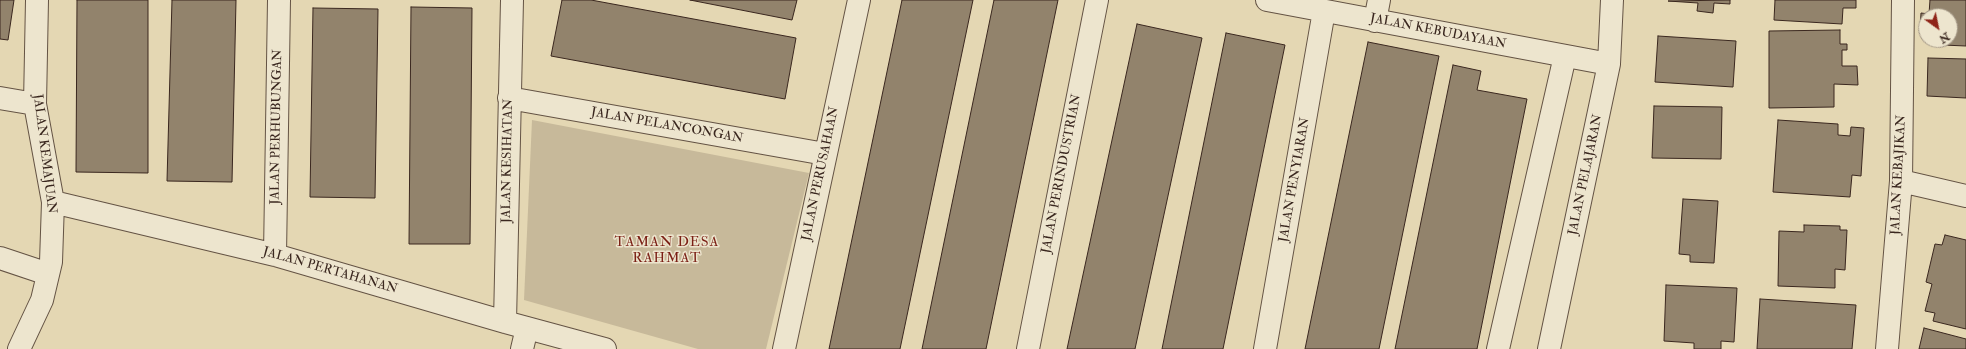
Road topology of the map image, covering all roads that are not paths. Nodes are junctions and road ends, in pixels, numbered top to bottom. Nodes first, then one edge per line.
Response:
1 (37, 0) edge
2 (279, 0) edge
3 (512, 0) edge
4 (859, 0) edge
5 (1097, 0) edge
6 (1267, 0) edge
7 (1612, 0) edge
8 (1903, 0) edge
9 (1377, 10) edge
10 (1324, 11) junction
11 (1566, 56) junction
12 (1609, 64) junction
13 (0, 98) edge
14 (509, 98) junction
15 (35, 104) junction
16 (825, 154) junction
17 (1901, 181) junction
18 (1966, 196) edge
19 (53, 202) junction
20 (275, 255) junction
21 (0, 258) edge
22 (48, 274) junction
23 (505, 322) junction
24 (526, 328) junction
25 (19, 349) edge
26 (522, 349) edge
27 (605, 349) edge
28 (784, 349) edge
29 (1028, 349) edge
30 (1265, 349) edge
31 (1498, 349) edge
32 (1549, 349) edge
33 (1887, 349) edge

1 - 15 street, JALAN KEMAJUAN
2 - 20 street, JALAN PERHUBUNGAN
3 - 14 street, JALAN KESIHATAN
4 - 16 street, JALAN PERUSAHAAN
5 - 29 street, JALAN PERINDUSTRIAN
6 - 10 street, JALAN KEBUDAYAAN
7 - 12 street, JALAN PELAJARAN
8 - 17 street, JALAN KEBAJIKAN
9 - 10 street, JALAN KEBUDAYAAN
9 - 11 street, JALAN KEBUDAYAAN
10 - 30 street, JALAN PENYIARAN
11 - 12 street, JALAN KEBUDAYAAN
11 - 31 street
12 - 32 street, JALAN PELAJARAN
13 - 15 street
14 - 16 street, JALAN PELANCONGAN
14 - 23 street, JALAN KESIHATAN
15 - 19 street, JALAN KEMAJUAN
16 - 28 street, JALAN PERUSAHAAN
17 - 18 street
17 - 33 street, JALAN KEBAJIKAN
19 - 20 street, JALAN PERTAHANAN
19 - 22 street, JALAN KEMAJUAN
20 - 23 street, JALAN PERTAHANAN
21 - 22 street
22 - 25 street, JALAN KEMAJUAN
23 - 24 street, JALAN PERTAHANAN
24 - 26 street
24 - 27 street, JALAN PERTAHANAN

